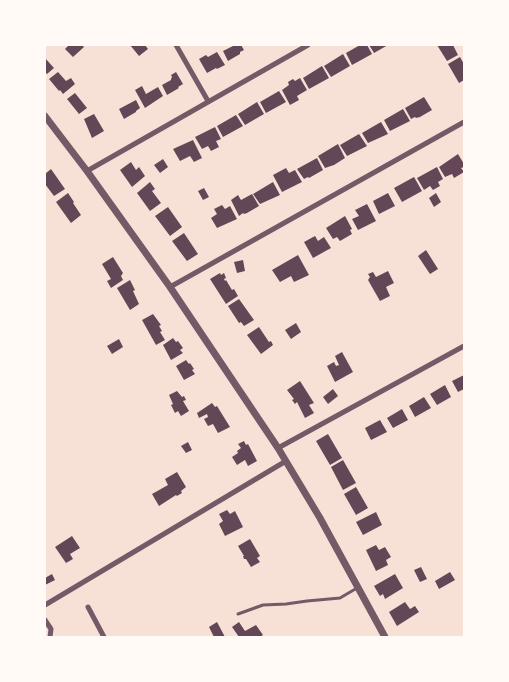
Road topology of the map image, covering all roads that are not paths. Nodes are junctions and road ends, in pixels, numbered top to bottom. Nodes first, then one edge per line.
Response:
1 (176, 45) edge
2 (308, 45) edge
3 (208, 101) junction
4 (45, 116) edge
5 (464, 122) edge
6 (87, 171) junction
7 (170, 287) junction
8 (464, 345) edge
9 (278, 448) junction
10 (286, 461) junction
11 (357, 588) junction
12 (45, 605) edge
13 (88, 607) dead end
14 (238, 614) dead end
15 (45, 620) edge
16 (48, 636) edge
17 (104, 637) edge
18 (385, 637) edge

1 - 3 street
2 - 3 street
3 - 6 street
4 - 6 street
5 - 7 street
6 - 7 street
7 - 9 street
8 - 9 street
9 - 10 street
10 - 11 street
10 - 12 street
11 - 14 lane
11 - 18 street
13 - 17 street
15 - 16 street

